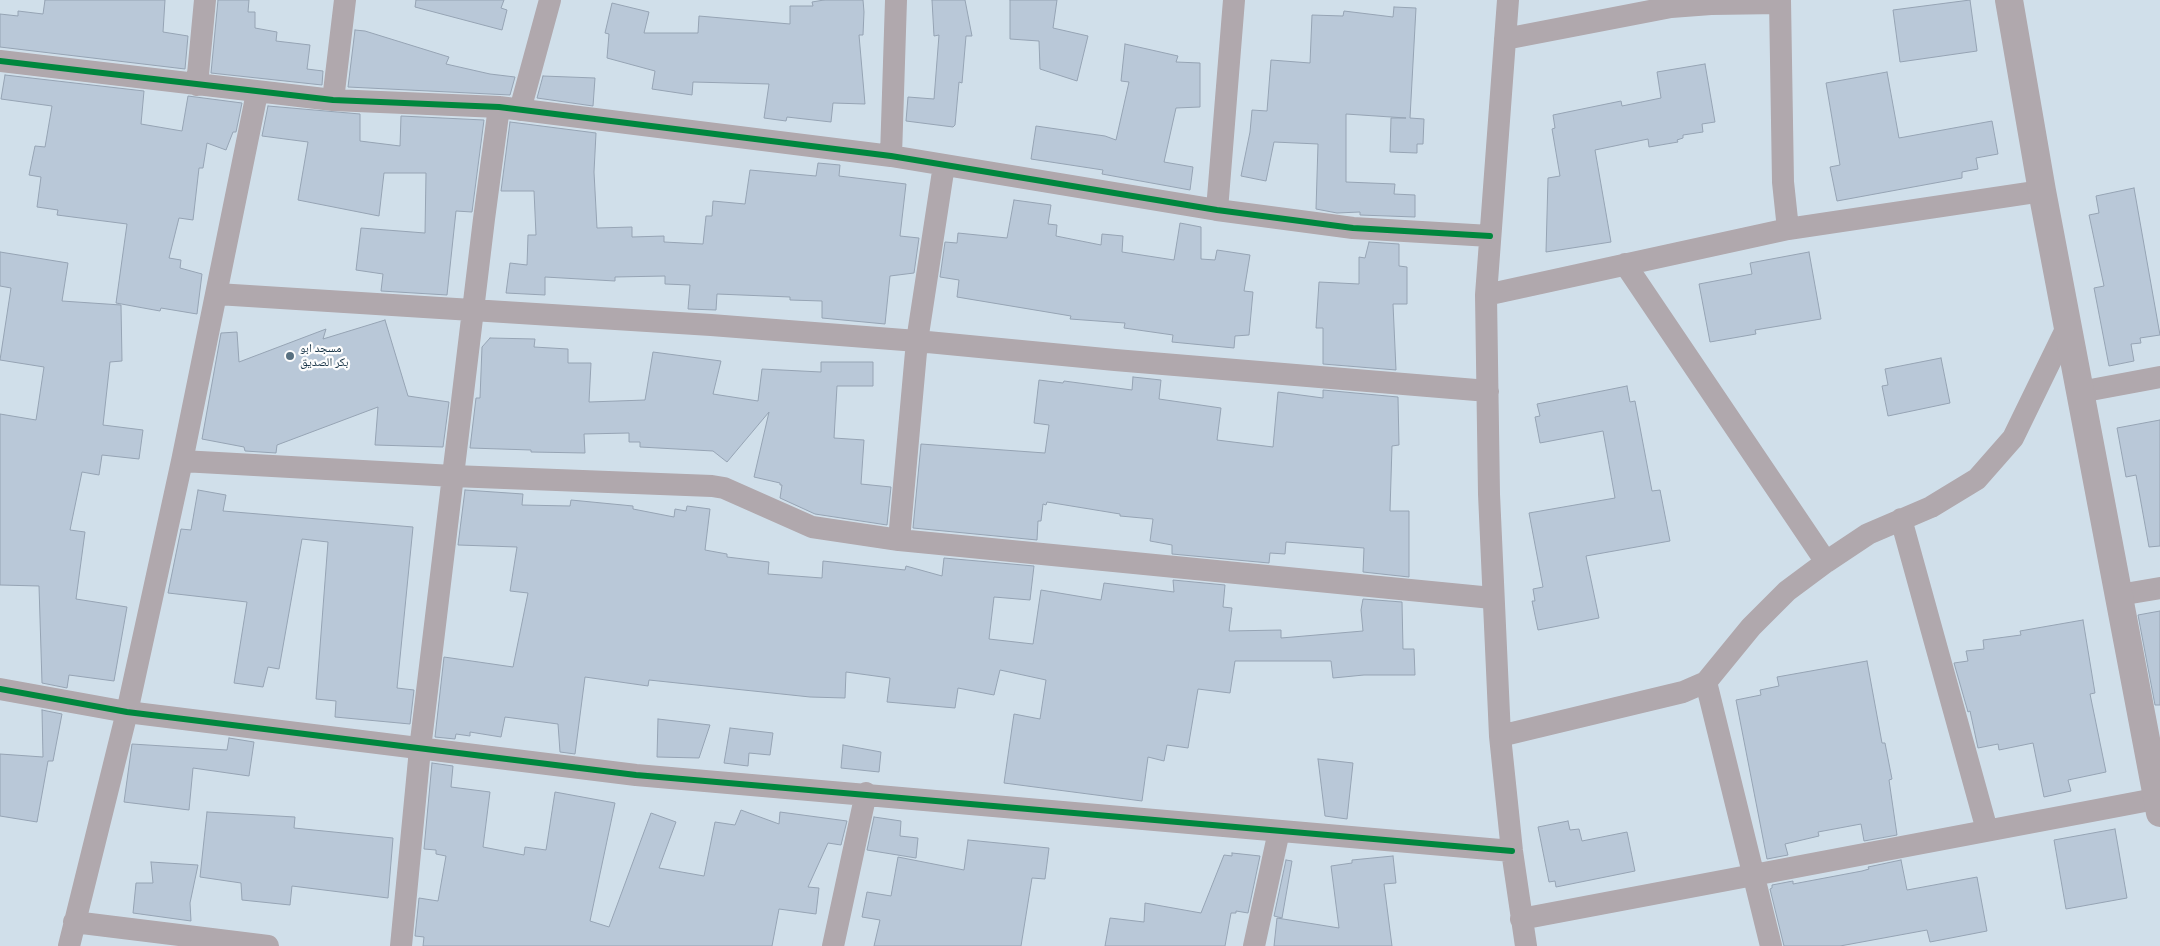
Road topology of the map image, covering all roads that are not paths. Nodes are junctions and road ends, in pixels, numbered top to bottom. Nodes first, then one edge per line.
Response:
1 (205, 0) edge
2 (345, 0) edge
3 (550, 0) edge
4 (896, 0) edge
5 (1234, 0) edge
6 (1508, 0) edge
7 (2009, 0) edge
8 (1780, 2) edge
9 (1505, 39) junction
10 (0, 61) edge
11 (197, 85) junction
12 (257, 93) junction
13 (333, 100) junction
14 (510, 108) junction
15 (891, 156) junction
16 (944, 165) junction
17 (2042, 191) junction
18 (1217, 210) junction
19 (1788, 229) junction
20 (1490, 236) junction
21 (1626, 264) junction
22 (218, 294) junction
23 (1486, 295) junction
24 (473, 310) junction
25 (2068, 325) junction
26 (917, 341) junction
27 (2160, 377) edge
28 (1488, 391) junction
29 (2080, 392) junction
30 (182, 461) junction
31 (453, 476) junction
32 (1902, 519) junction
33 (899, 540) junction
34 (1826, 562) junction
35 (2160, 588) edge
36 (2119, 595) junction
37 (1492, 598) junction
38 (1706, 682) junction
39 (0, 689) edge
40 (127, 712) junction
41 (1500, 736) junction
42 (420, 749) junction
43 (866, 793) junction
44 (2159, 803) edge
45 (1987, 830) junction
46 (1279, 831) junction
47 (1512, 851) junction
48 (1753, 873) junction
49 (1521, 918) junction
50 (74, 922) junction
51 (69, 946) edge
52 (268, 946) edge
53 (401, 946) edge
54 (833, 946) edge
55 (1254, 946) edge
56 (1526, 946) edge
57 (1771, 946) edge

1 - 11 street
2 - 13 street
3 - 14 street
4 - 15 street
5 - 18 street
6 - 9 street
7 - 17 street
8 - 9 street
8 - 19 street
9 - 20 street
10 - 11 street
11 - 12 street
12 - 13 street
12 - 22 street
13 - 14 street
14 - 15 street
14 - 24 street
15 - 16 street
16 - 18 street
16 - 26 street
17 - 19 street
17 - 25 street
18 - 20 street
19 - 21 street
20 - 23 street
21 - 23 street
21 - 34 street
22 - 24 street
22 - 30 street
23 - 28 street
24 - 26 street
24 - 31 street
25 - 29 street
25 - 32 street
26 - 28 street
26 - 33 street
27 - 29 street
28 - 37 street
29 - 36 street
30 - 31 street
30 - 40 street
31 - 33 street
31 - 42 street
32 - 34 street
32 - 45 street
33 - 37 street
34 - 38 street
35 - 36 street
36 - 44 street
37 - 41 street
38 - 41 street
38 - 48 street
39 - 40 street
40 - 42 street
40 - 50 street
41 - 47 street
42 - 43 street
42 - 53 street
43 - 46 street
43 - 54 street
44 - 45 street
45 - 48 street
46 - 47 street
46 - 55 street
47 - 49 street
48 - 49 street
48 - 57 street
49 - 56 street
50 - 51 street
50 - 52 street

